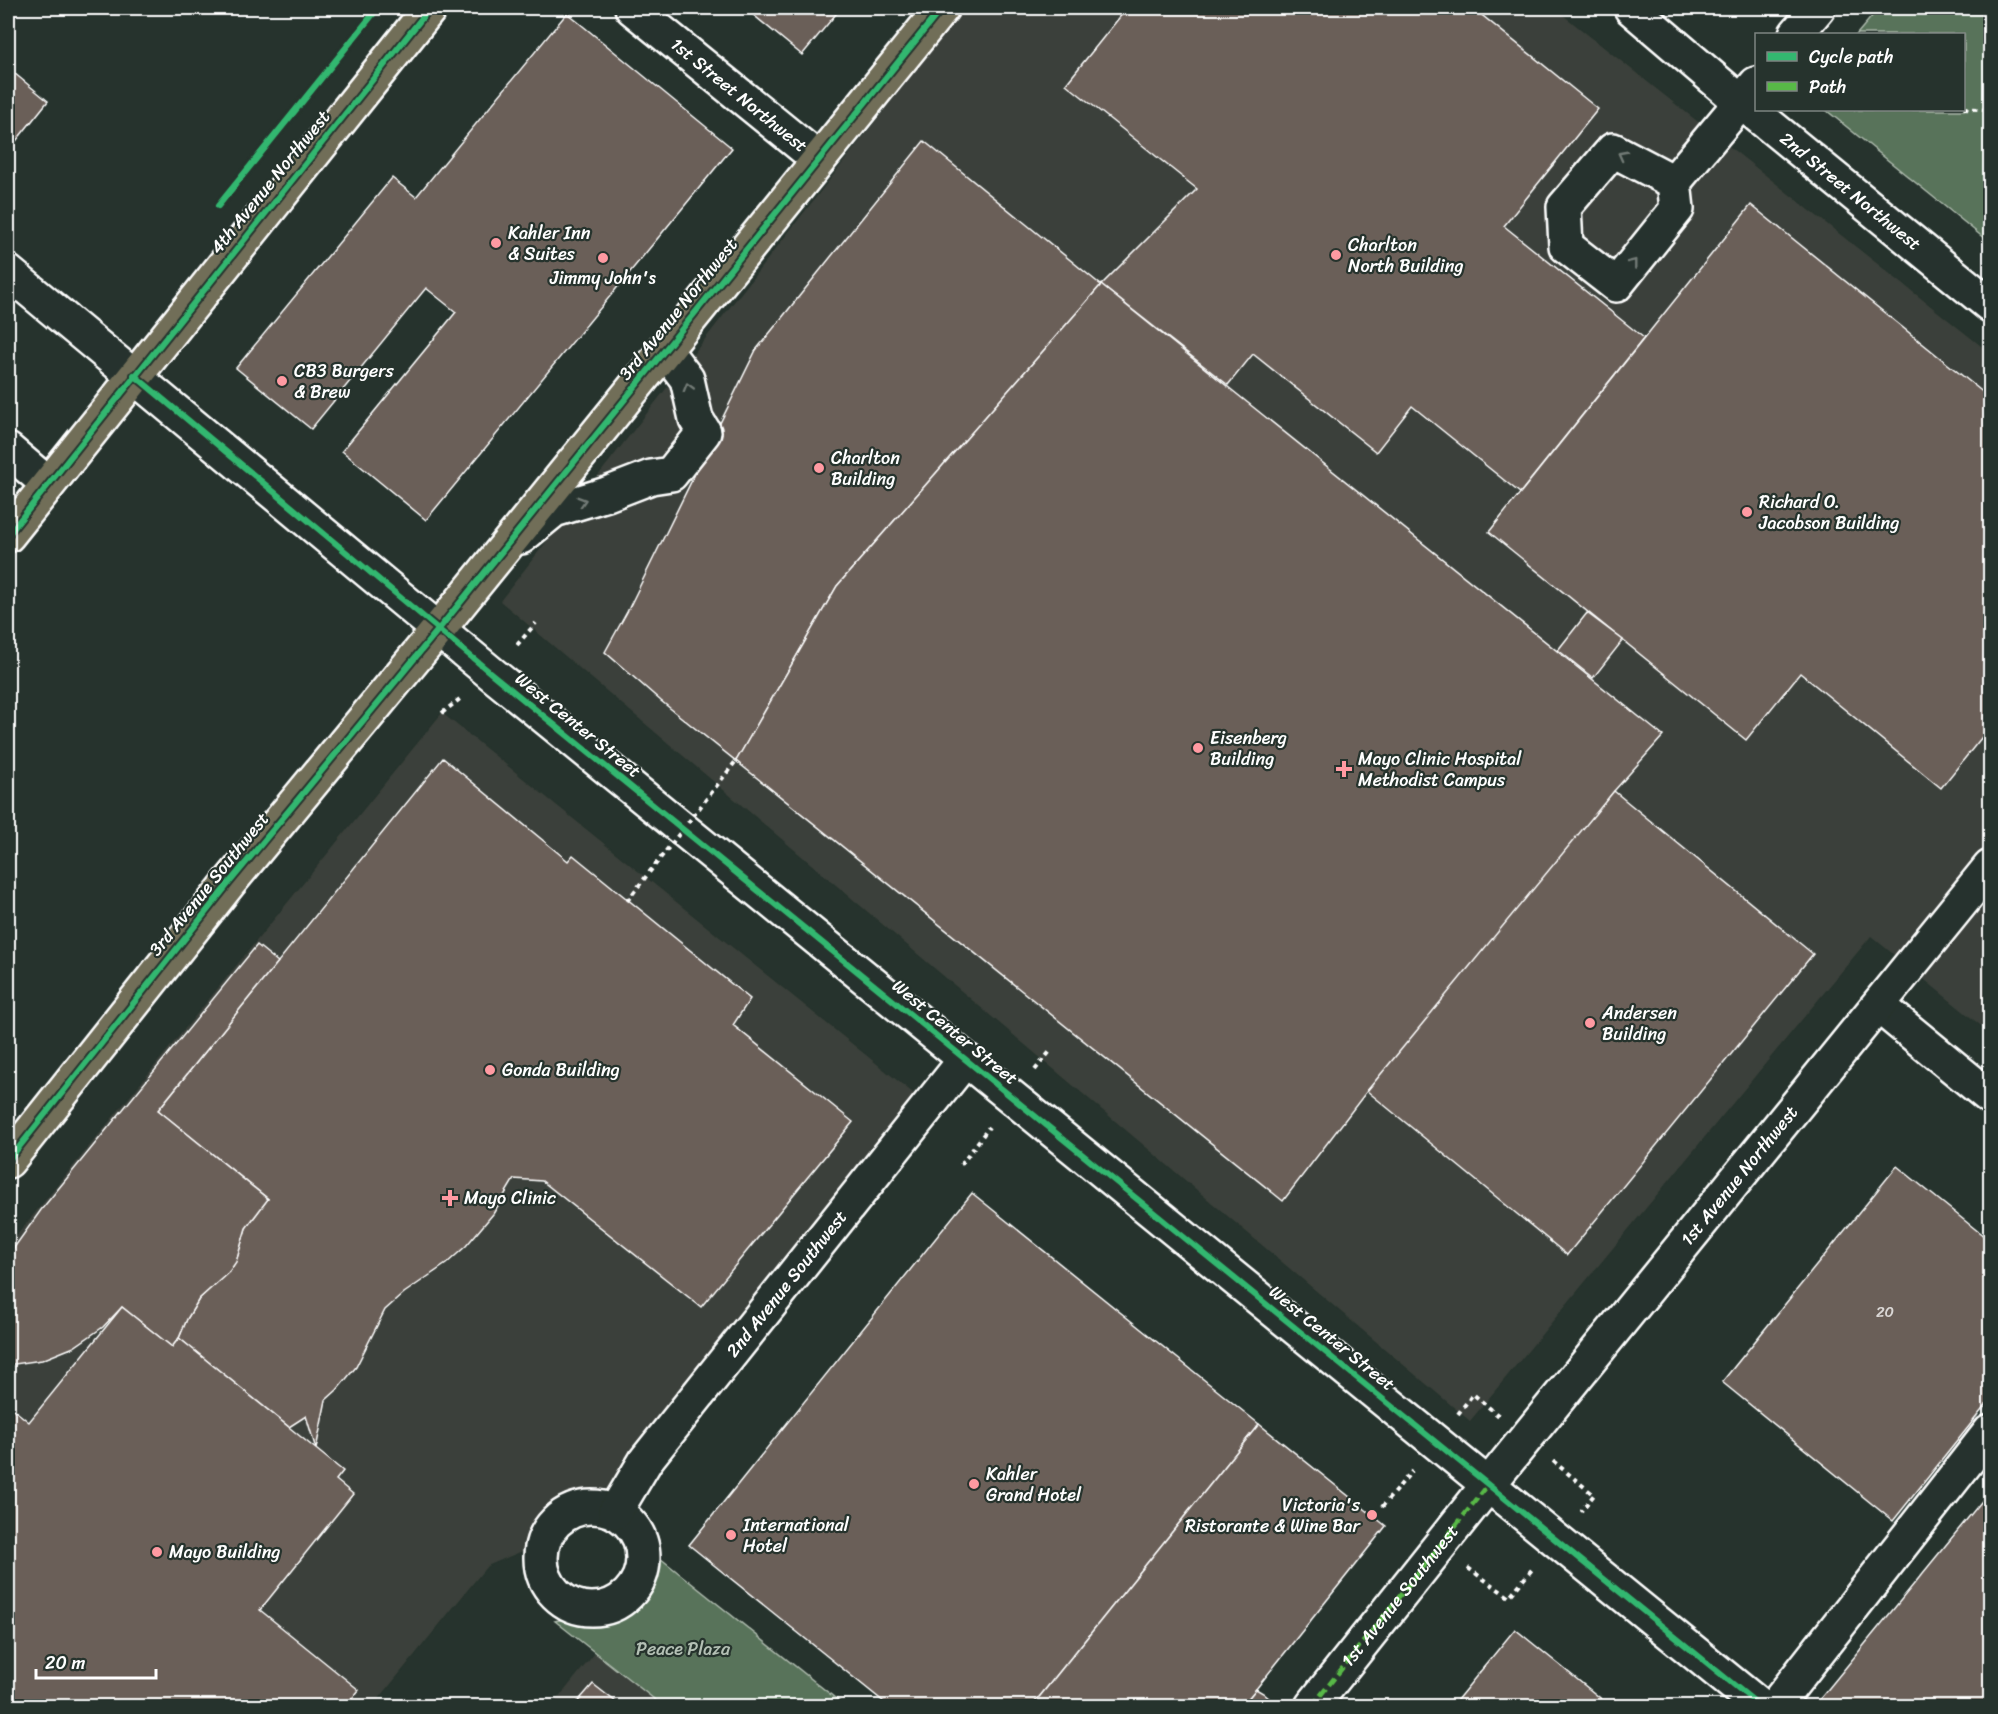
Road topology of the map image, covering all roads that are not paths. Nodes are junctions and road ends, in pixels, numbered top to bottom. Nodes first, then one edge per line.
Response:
1 (430, 8) edge
2 (632, 8) edge
3 (929, 8) edge
4 (942, 8) edge
5 (1631, 8) edge
6 (1818, 8) edge
7 (1797, 33) edge
8 (917, 38) junction
9 (1749, 93) edge
10 (1769, 111) edge
11 (818, 159) junction
12 (1674, 182) dead end
13 (8, 272) edge
14 (1990, 305) edge
15 (664, 349) junction
16 (134, 375) junction
17 (8, 450) edge
18 (48, 484) junction
19 (8, 535) edge
20 (499, 555) junction
21 (438, 630) junction
22 (1990, 867) edge
23 (1879, 1006) junction
24 (965, 1060) junction
25 (1990, 1096) edge
26 (8, 1161) edge
27 (1990, 1432) edge
28 (1488, 1485) junction
29 (615, 1512) dead end
30 (1312, 1707) edge
31 (1760, 1707) edge
32 (1775, 1707) edge

1 - 16 main road, 4th Avenue Northwest
2 - 11 street, 1st Street Northwest
3 - 8 street
4 - 8 main road, 3rd Avenue Northwest
5 - 9 street, 2nd Street Northwest
6 - 7 street
8 - 11 main road, 3rd Avenue Northwest
9 - 12 street
10 - 14 street, 2nd Street Northwest
11 - 15 main road, 3rd Avenue Northwest
13 - 16 street, West Center Street
15 - 20 main road, 3rd Avenue Northwest
20 -> 15 street
16 - 18 main road, 4th Avenue Northwest
16 - 21 street, West Center Street
17 - 18 street
18 - 19 main road, 4th Avenue Northwest
20 - 21 main road, 3rd Avenue Northwest
21 - 24 street, West Center Street
21 - 26 main road, 3rd Avenue Southwest
22 - 23 street, 1st Avenue Northwest
23 - 25 street
23 - 28 street, 1st Avenue Northwest
24 - 28 street, West Center Street
24 - 29 street, 2nd Avenue Southwest
27 - 32 street
28 - 30 street, 1st Avenue Southwest
28 - 31 street, West Center Street

